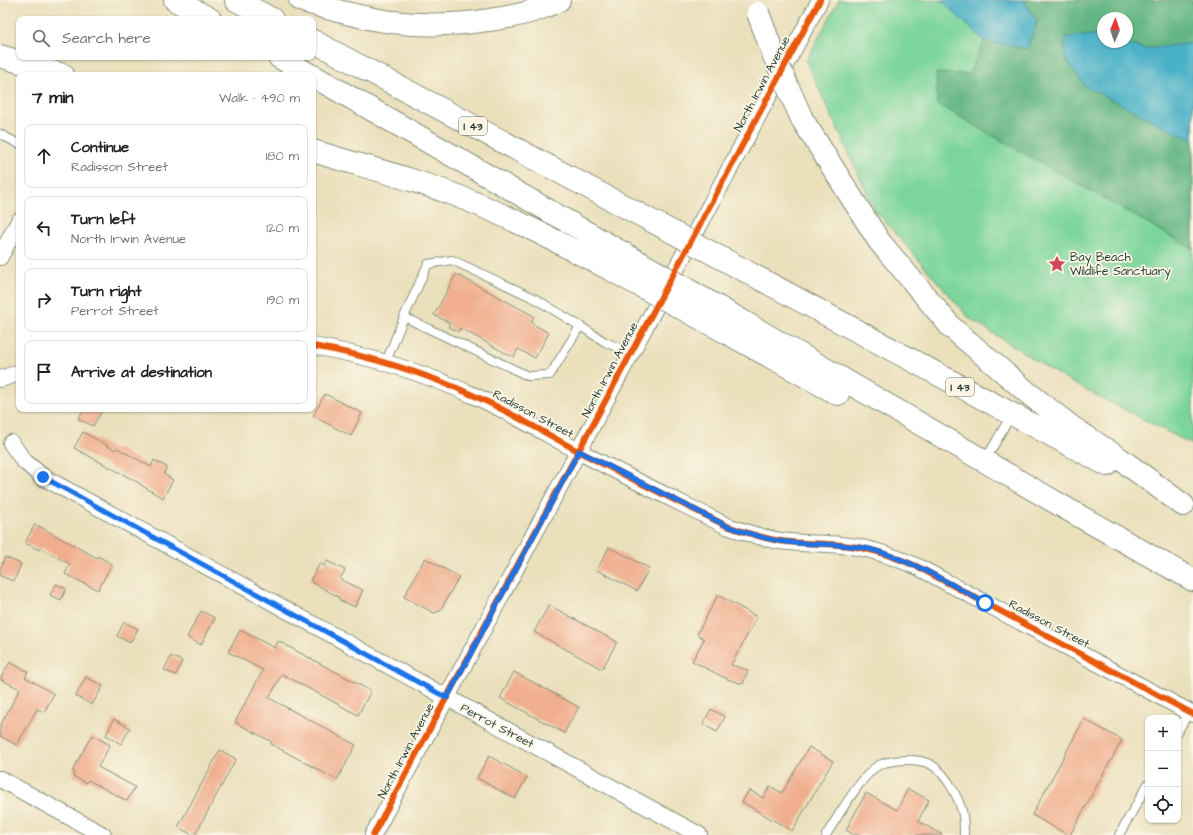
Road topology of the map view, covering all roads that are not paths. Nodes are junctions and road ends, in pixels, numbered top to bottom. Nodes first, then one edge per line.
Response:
1 (175, 0) edge
2 (236, 0) edge
3 (300, 0) edge
4 (559, 0) edge
5 (820, 0) edge
6 (756, 6) edge
7 (204, 16) edge
8 (266, 16) edge
9 (316, 43) edge
10 (0, 56) edge
11 (284, 60) edge
12 (53, 72) edge
13 (305, 72) edge
14 (316, 78) edge
15 (0, 134) edge
16 (16, 142) edge
17 (316, 152) edge
18 (16, 227) edge
19 (0, 257) edge
20 (609, 257) junction
21 (404, 317) junction
22 (580, 326) junction
23 (316, 347) edge
24 (631, 353) junction
25 (386, 362) junction
26 (16, 374) edge
27 (0, 378) edge
28 (1011, 414) junction
29 (11, 443) dead end
30 (579, 451) junction
31 (985, 461) junction
32 (1188, 508) edge
33 (1193, 580) edge
34 (447, 698) junction
35 (1191, 713) edge
36 (1181, 727) edge
37 (0, 779) edge
38 (1146, 787) edge
39 (103, 835) edge
40 (373, 835) edge
41 (699, 835) edge
42 (826, 835) edge
43 (964, 835) edge
44 (1119, 835) edge

1 - 7 highway
2 - 8 highway
3 - 4 highway
5 - 24 street, North Irwin Avenue
6 - 32 highway, bridge
9 - 28 highway, I 43, bridge
10 - 12 highway
11 - 13 highway
14 - 20 highway
15 - 16 lane
17 - 20 highway
18 - 19 street
20 - 31 highway, bridge
21 - 22 lane
21 - 22 lane
21 - 25 lane
22 - 24 lane
23 - 25 street, Radisson Street
24 - 30 street, North Irwin Avenue
25 - 30 street, Radisson Street
26 - 27 street
28 - 31 lane
28 - 32 highway, I 43
29 - 34 street, Perrot Street
30 - 34 street, North Irwin Avenue
30 - 35 street, Radisson Street
31 - 33 highway
34 - 40 street, North Irwin Avenue
34 - 41 street, Perrot Street
35 - 36 lane
37 - 39 street
38 - 44 lane
42 - 43 lane

